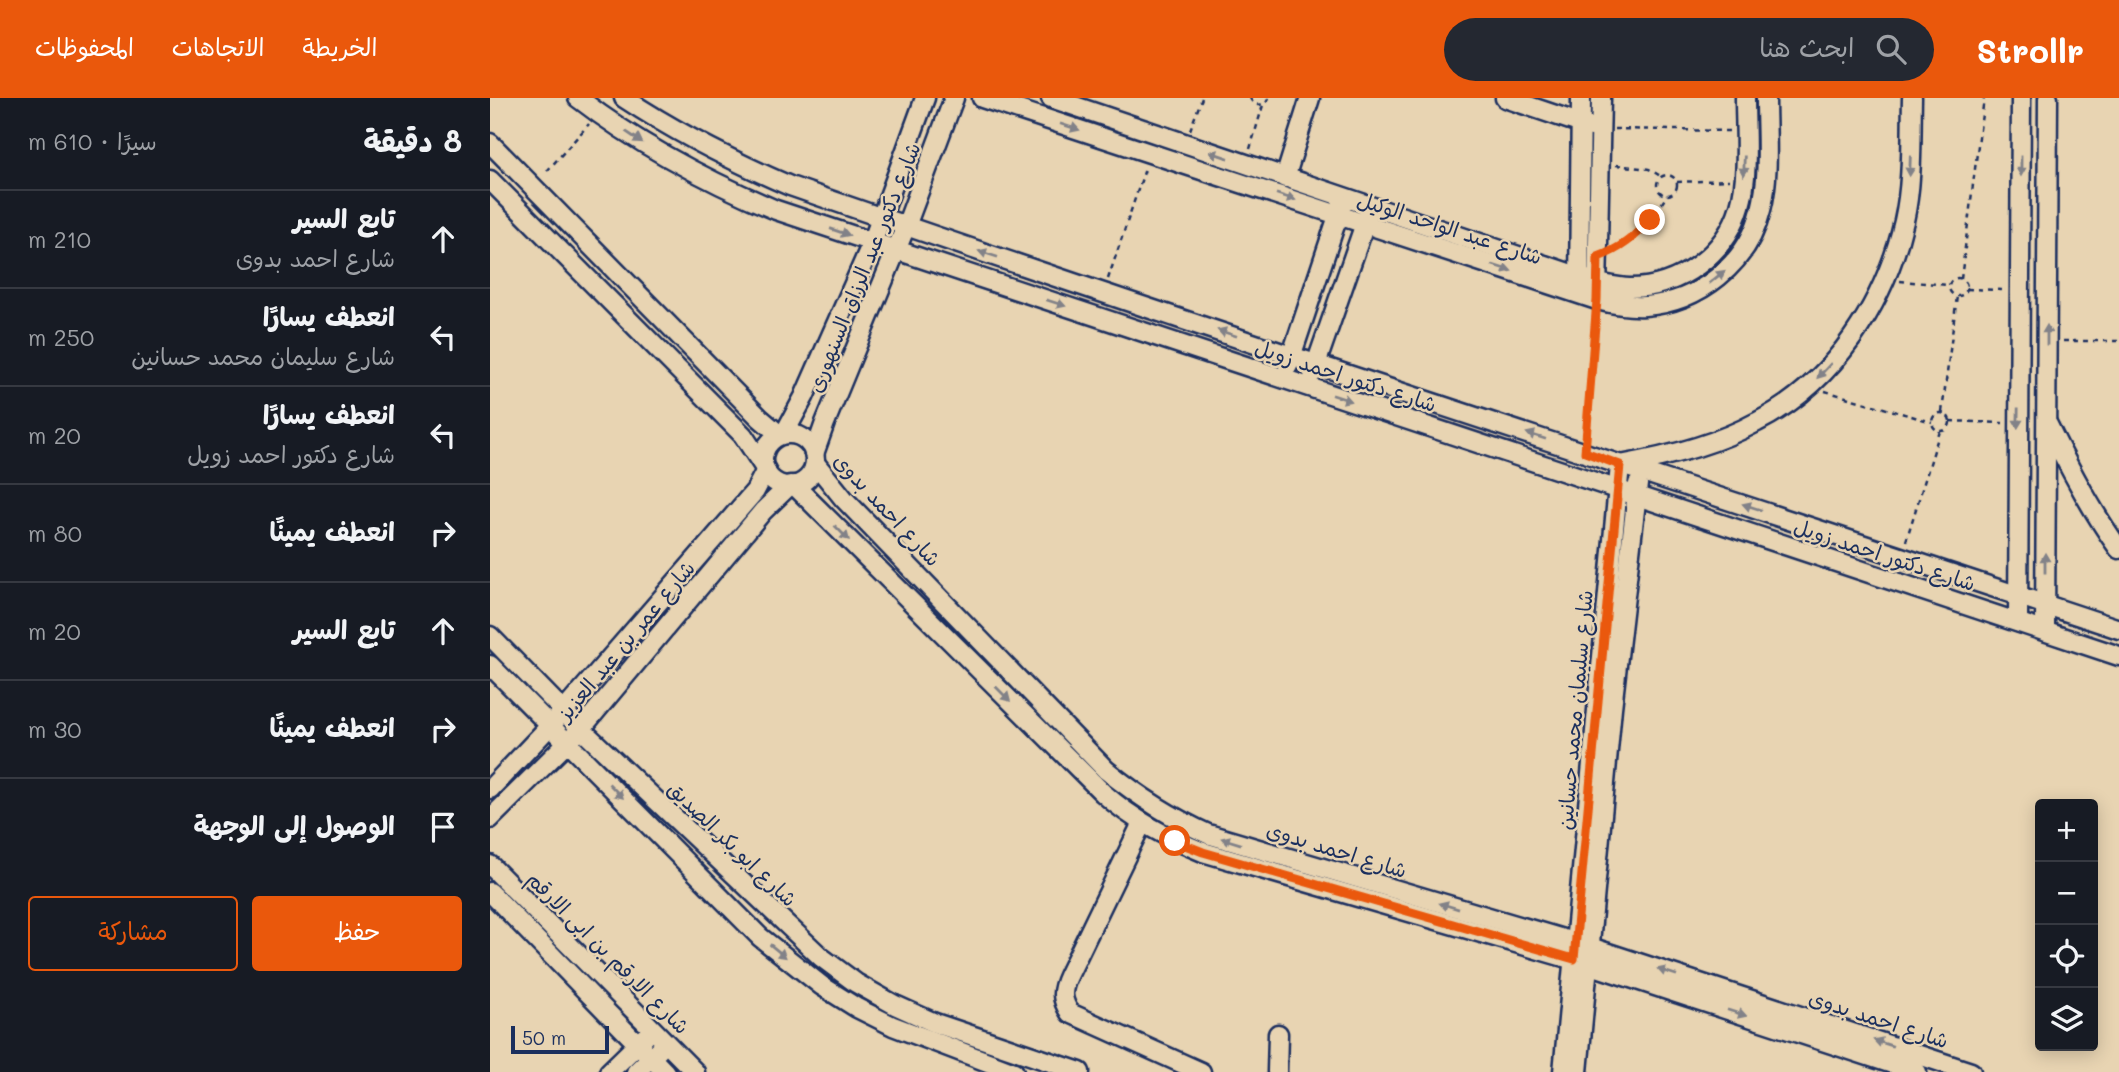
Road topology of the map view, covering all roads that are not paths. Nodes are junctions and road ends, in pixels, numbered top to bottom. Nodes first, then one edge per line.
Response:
1 (578, 98) edge
2 (624, 98) edge
3 (925, 98) edge
4 (954, 98) edge
5 (982, 98) edge
6 (1051, 98) edge
7 (1310, 98) edge
8 (1505, 98) edge
9 (1745, 98) edge
10 (1766, 98) edge
11 (1912, 98) edge
12 (2021, 98) edge
13 (2049, 98) edge
14 (1579, 99) edge
15 (1601, 103) edge
16 (1581, 124) junction
17 (1601, 129) junction
18 (490, 143) edge
19 (1285, 178) junction
20 (490, 180) edge
21 (1342, 206) junction
22 (1368, 214) junction
23 (881, 217) junction
24 (906, 226) junction
25 (872, 243) junction
26 (897, 251) junction
27 (1579, 285) junction
28 (1597, 292) junction
29 (1292, 355) junction
30 (1316, 363) junction
31 (1284, 379) junction
32 (1308, 387) junction
33 (2046, 420) junction
34 (782, 435) junction
35 (815, 459) junction
36 (1620, 465) junction
37 (765, 468) junction
38 (1639, 471) junction
39 (792, 485) junction
40 (1618, 488) junction
41 (1637, 495) junction
42 (2119, 549) edge
43 (2018, 595) junction
44 (2045, 604) junction
45 (2018, 622) junction
46 (2119, 629) edge
47 (2045, 631) junction
48 (490, 636) edge
49 (2119, 656) edge
50 (490, 665) edge
51 (564, 711) junction
52 (551, 726) junction
53 (581, 729) junction
54 (568, 743) junction
55 (490, 789) edge
56 (490, 819) edge
57 (1142, 823) junction
58 (490, 865) edge
59 (490, 892) edge
60 (1582, 953) junction
61 (652, 1030) junction
62 (1279, 1034) dead end
63 (978, 1036) junction
64 (666, 1043) junction
65 (638, 1044) junction
66 (651, 1057) junction
67 (967, 1064) edge
68 (609, 1072) edge
69 (636, 1072) edge
70 (665, 1072) edge
71 (695, 1072) edge
72 (1014, 1072) edge
73 (1080, 1072) edge
74 (1201, 1072) edge
75 (1277, 1072) edge
76 (1563, 1072) edge
77 (1578, 1072) edge
78 (1917, 1072) edge
79 (1971, 1072) edge

1 -> 25 street, شارع دكتور احمد زويل
2 - 23 street, شارع دكتور احمد زويل
3 - 23 street, شارع دكتور عبد الرزاق السنهورى
4 - 24 street, شارع دكتور عبد الرزاق السنهورى
5 -> 21 street, شارع عبد الواحد الوكيل
19 -> 6 street, شارع عبد الواحد الوكيل
7 - 19 street
8 - 16 street
9 -> 28 street, شارع عبد الواحد الوكيل
28 -> 10 street, شارع عبد الواحد الوكيل
11 -> 36 street
12 -> 43 street
33 -> 13 street
14 - 15 street
14 - 16 street
15 - 17 street
16 - 17 street
16 - 27 street
17 - 28 street
18 - 34 street
19 - 21 street, شارع عبد الواحد الوكيل
20 - 37 street
21 - 22 street, شارع عبد الواحد الوكيل
21 - 29 street
22 - 27 street, شارع عبد الواحد الوكيل
22 - 30 street
23 - 24 street, شارع دكتور احمد زويل
23 - 25 street, شارع دكتور عبد الرزاق السنهورى
24 - 26 street, شارع دكتور عبد الرزاق السنهورى
29 -> 24 street, شارع دكتور احمد زويل
25 - 26 street, شارع دكتور احمد زويل
25 - 34 street, شارع دكتور عبد الرزاق السنهورى
26 -> 31 street, شارع دكتور احمد زويل
26 - 35 street, شارع دكتور عبد الرزاق السنهورى
27 - 28 street, شارع عبد الواحد الوكيل
29 - 30 street, شارع دكتور احمد زويل
29 - 31 street
30 - 32 street
36 -> 30 street, شارع دكتور احمد زويل
31 - 32 street, شارع دكتور احمد زويل
32 -> 40 street, شارع دكتور احمد زويل
33 - 42 street
44 -> 33 street
34 - 35 street
34 - 37 street
35 - 39 street
60 -> 35 street, شارع احمد بدوى
36 - 38 street, شارع دكتور احمد زويل
36 - 40 street, شارع سليمان محمد حسانين
37 - 39 street
37 - 51 street, شارع عمر بن عبد العزيز
38 - 41 street, شارع سليمان محمد حسانين
43 -> 38 street, شارع دكتور احمد زويل
39 - 53 street, شارع عمر بن عبد العزيز
39 -> 57 street, شارع احمد بدوى
40 - 41 street, شارع دكتور احمد زويل
40 - 60 street, شارع سليمان محمد حسانين
41 - 45 street, شارع دكتور احمد زويل
41 - 60 street, شارع سليمان محمد حسانين
43 - 44 street, شارع دكتور احمد زويل
43 - 45 street
44 - 46 street, شارع دكتور احمد زويل
44 - 47 street
45 - 47 street, شارع دكتور احمد زويل
47 - 49 street, شارع دكتور احمد زويل
48 - 51 street, شارع ابو بكر الصديق
50 - 52 street
51 - 52 street, شارع عمر بن عبد العزيز
51 - 53 street, شارع ابو بكر الصديق
52 - 54 street
52 - 55 street, شارع عمر بن عبد العزيز
53 - 54 street, شارع عمر بن عبد العزيز
53 - 63 street, شارع ابو بكر الصديق
54 - 56 street, شارع عمر بن عبد العزيز
54 -> 67 street
57 - 60 street, شارع احمد بدوى
57 - 74 street
58 - 61 street, شارع الارقم بن ابى الارقم
59 - 65 street, شارع الارقم بن ابى الارقم
60 - 76 street
60 - 77 street
60 -> 78 street, شارع احمد بدوى
79 -> 60 street, شارع احمد بدوى
61 - 64 street, شارع الارقم بن ابى الارقم
61 - 65 street
62 - 75 street
63 - 67 street
63 - 73 street, شارع ابو بكر الصديق
64 - 66 street
64 - 71 street, شارع الارقم بن ابى الارقم
65 - 66 street, شارع الارقم بن ابى الارقم
65 - 68 street
66 - 69 street
66 - 70 street, شارع الارقم بن ابى الارقم
67 - 72 street

